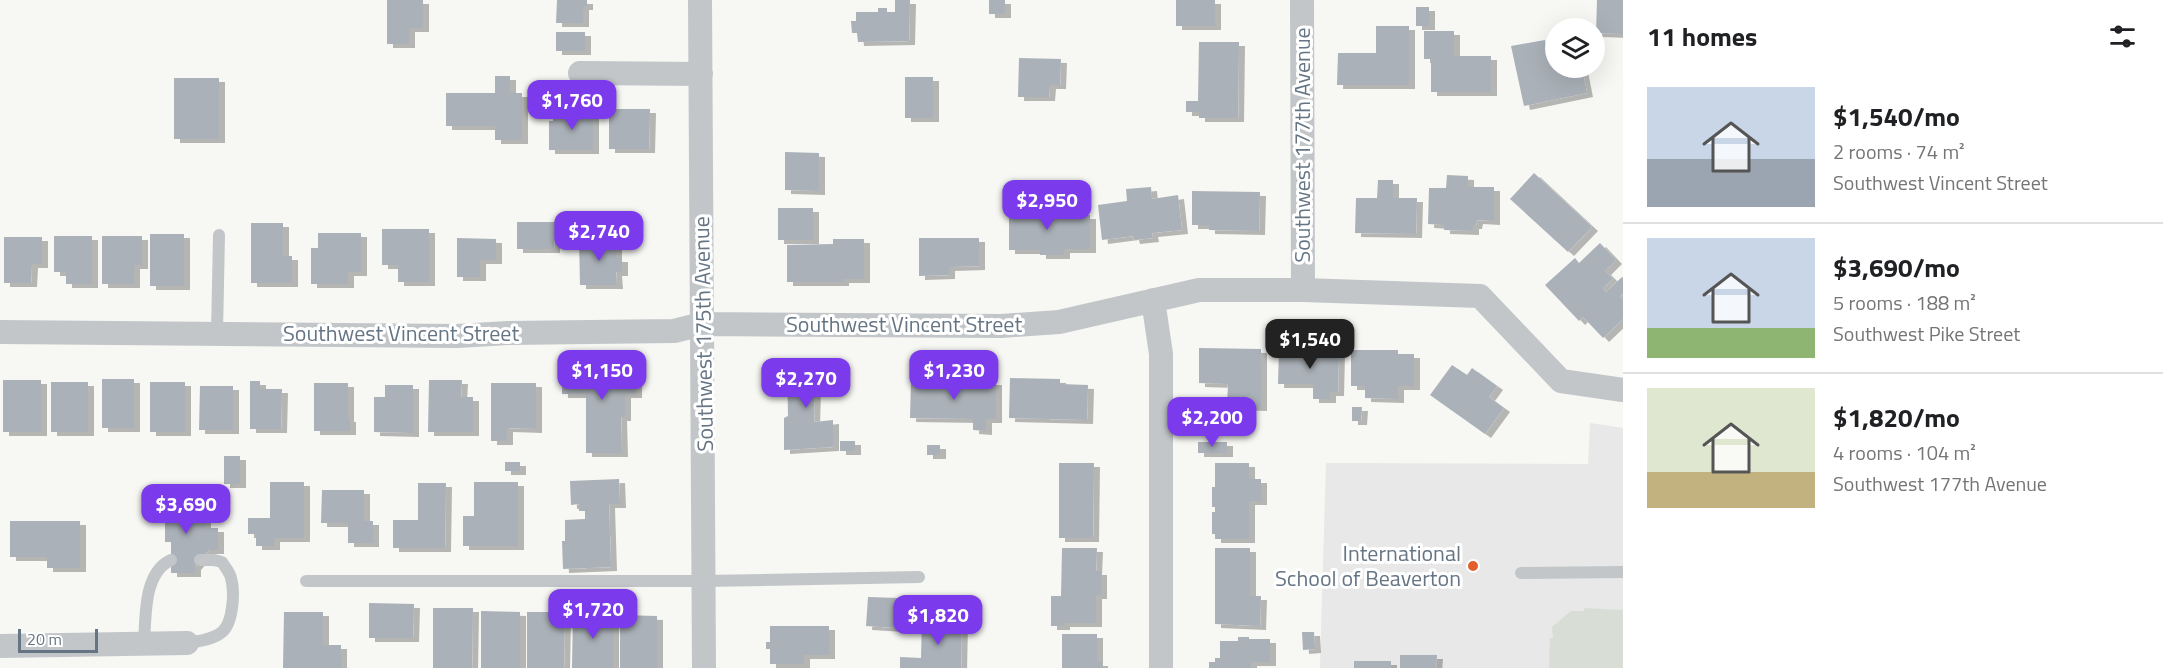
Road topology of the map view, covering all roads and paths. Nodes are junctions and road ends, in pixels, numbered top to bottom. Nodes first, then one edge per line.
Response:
1 (700, 0) edge
2 (1302, 0) edge
3 (580, 74) dead end
4 (701, 74) junction
5 (219, 235) dead end
6 (1302, 290) junction
7 (1154, 300) junction
8 (702, 324) junction
9 (0, 332) edge
10 (217, 333) junction
11 (1623, 390) edge
12 (171, 560) dead end
13 (200, 560) dead end
14 (1623, 572) edge
15 (1521, 573) dead end
16 (919, 577) dead end
17 (306, 580) dead end
18 (704, 581) junction
19 (144, 643) junction
20 (187, 643) joint
21 (0, 646) edge
22 (704, 668) edge
23 (1161, 668) edge

1 - 4 street, Southwest 175th Avenue
2 - 6 street, Southwest 177th Avenue
3 - 4 street
4 - 8 street, Southwest 175th Avenue
5 - 10 lane
6 - 7 street, Southwest Vincent Street
6 - 11 street, Southwest Vincent Street
7 - 8 street, Southwest Vincent Street
7 - 23 street
8 - 10 street, Southwest Vincent Street
8 - 18 street, Southwest 175th Avenue
9 - 10 street, Southwest Vincent Street
12 - 19 lane
13 - 20 lane
14 - 15 lane
16 - 18 lane
17 - 18 lane
18 - 22 street, Southwest 175th Avenue
19 - 20 street
19 - 21 street

